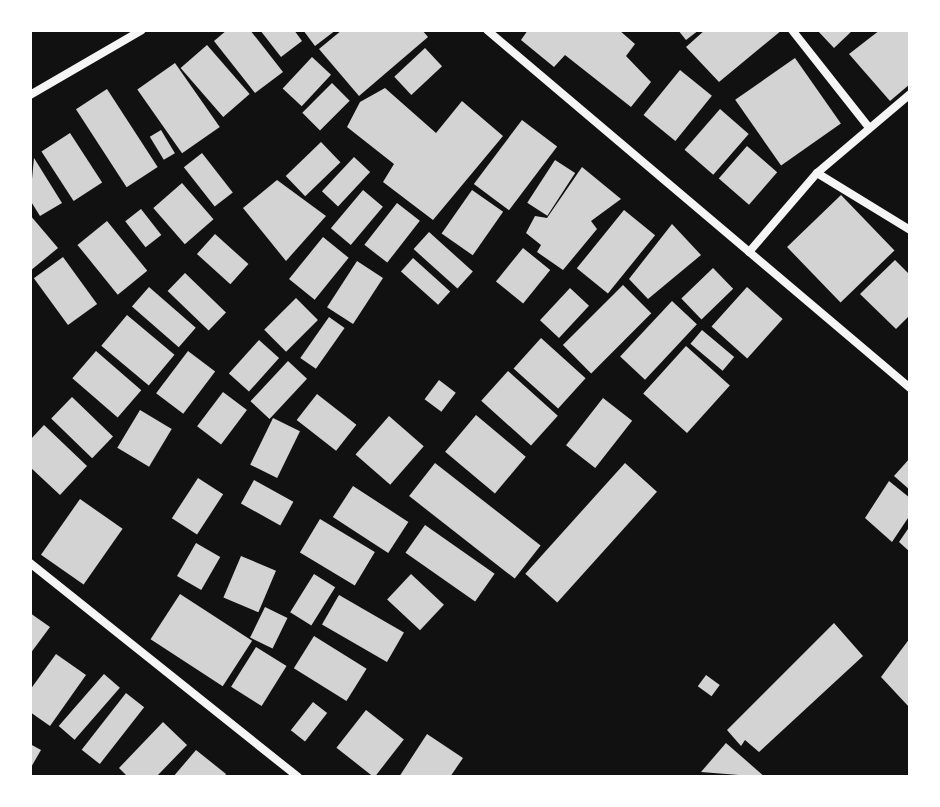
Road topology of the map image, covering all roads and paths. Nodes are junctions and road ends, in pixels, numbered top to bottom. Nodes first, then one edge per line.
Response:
1 (142, 30) edge
2 (487, 30) edge
3 (792, 30) edge
4 (910, 94) edge
5 (30, 95) edge
6 (867, 125) junction
7 (817, 173) junction
8 (910, 230) edge
9 (749, 252) junction
10 (910, 388) edge
11 (30, 563) edge
12 (298, 777) edge

1 - 5 street
2 - 9 street
3 - 6 street
4 - 6 street
6 - 7 street
7 - 8 street
7 - 9 street
9 - 10 street
11 - 12 street

